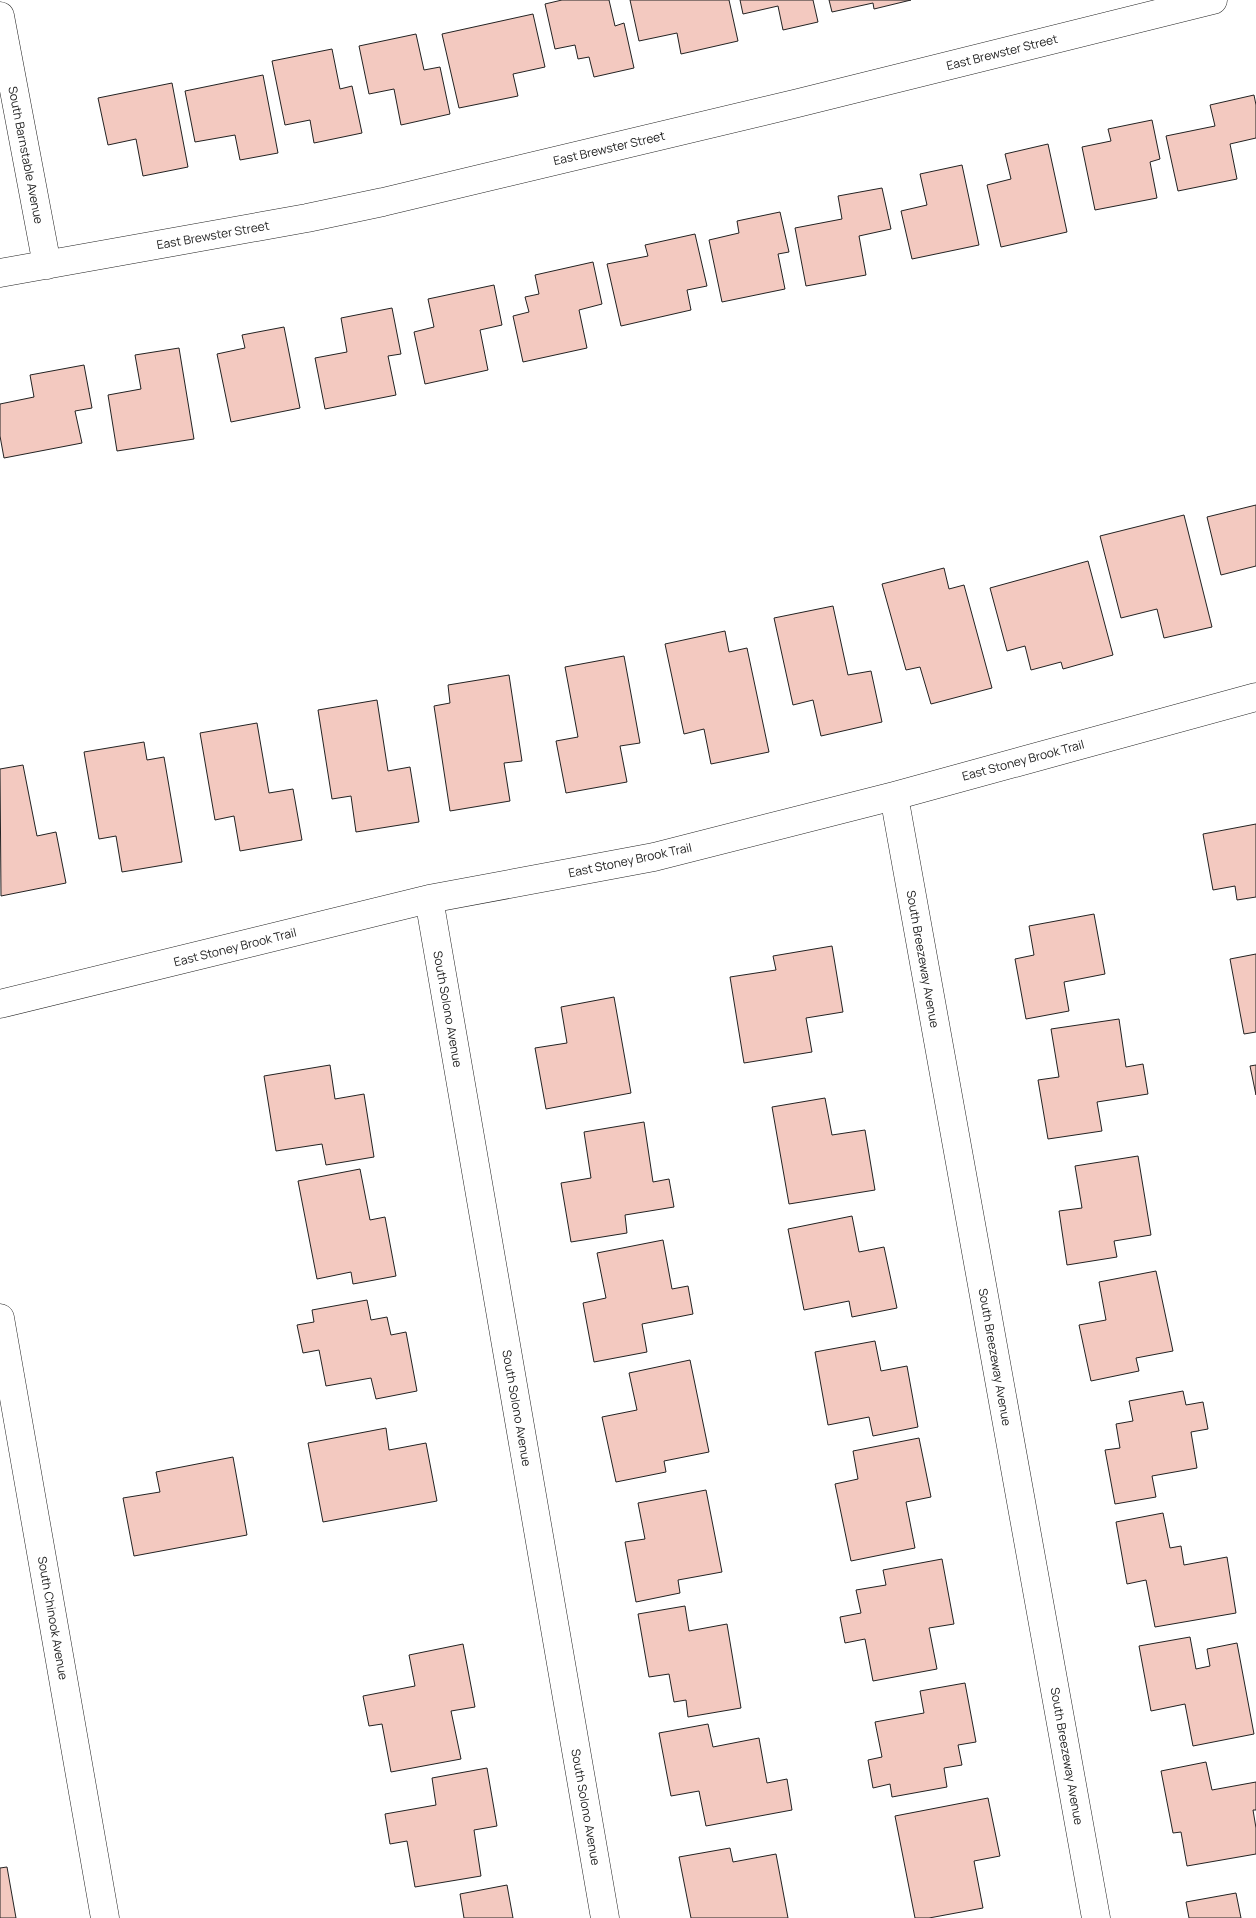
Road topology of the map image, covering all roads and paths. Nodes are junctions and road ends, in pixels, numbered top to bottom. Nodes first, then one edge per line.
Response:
1 (1213, 0) edge
2 (0, 16) edge
3 (47, 265) junction
4 (0, 273) edge
5 (1256, 697) edge
6 (894, 796) junction
7 (429, 899) junction
8 (0, 1004) edge
9 (0, 1318) edge
10 (105, 1918) edge
11 (605, 1918) edge
12 (1096, 1918) edge

1 - 3 street, East Brewster Street
2 - 3 street, South Barnstable Avenue
3 - 4 street, East Brewster Street
5 - 6 street, East Stoney Brook Trail
6 - 7 street, East Stoney Brook Trail
6 - 12 street, South Breezeway Avenue
7 - 8 street, East Stoney Brook Trail
7 - 11 street, South Solono Avenue
9 - 10 street, South Chinook Avenue

